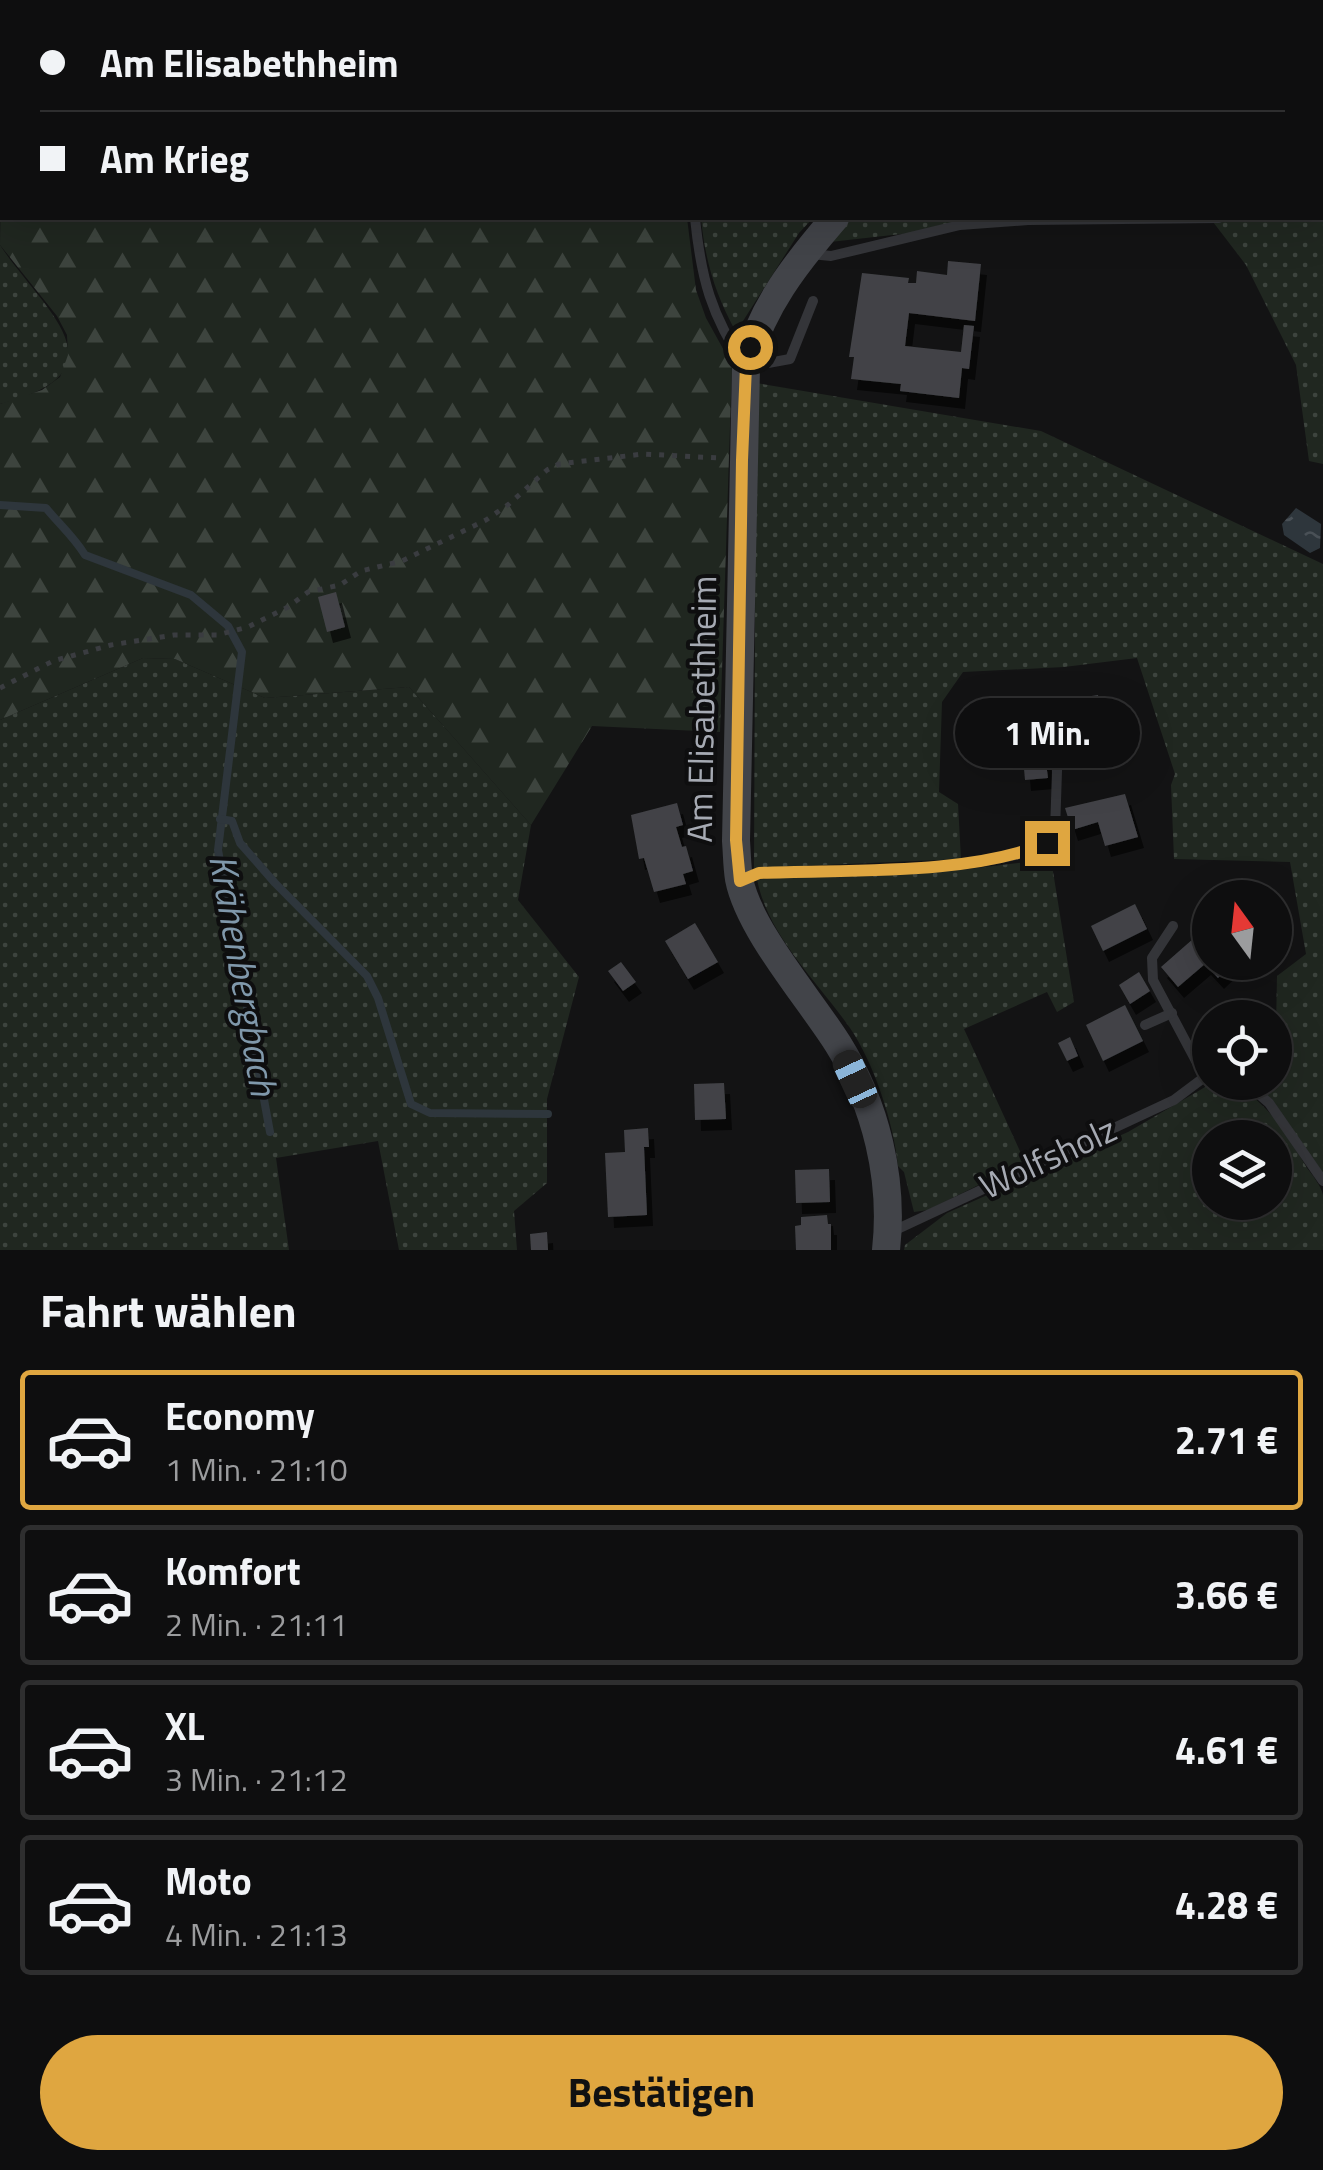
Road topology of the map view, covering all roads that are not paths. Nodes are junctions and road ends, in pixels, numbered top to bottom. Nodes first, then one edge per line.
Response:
1 (695, 220) edge
2 (833, 220) edge
3 (1028, 220) edge
4 (805, 253) junction
5 (813, 301) dead end
6 (746, 366) junction
7 (1058, 741) dead end
8 (740, 881) junction
9 (1174, 926) dead end
10 (1172, 1013) junction
11 (1145, 1024) dead end
12 (1192, 1048) edge
13 (1192, 1086) edge
14 (1264, 1100) edge
15 (1323, 1182) edge
16 (886, 1242) edge

1 - 6 lane
2 - 4 street, Am Elisabethheim
3 - 4 lane
4 - 6 street, Am Elisabethheim
5 - 6 lane
6 - 8 street, Am Elisabethheim
7 - 8 lane
8 - 16 street, Am Elisabethheim
9 - 10 lane, Wolfsholz
10 - 11 lane
10 - 12 lane, Wolfsholz
13 - 16 lane, Wolfsholz
14 - 15 lane

